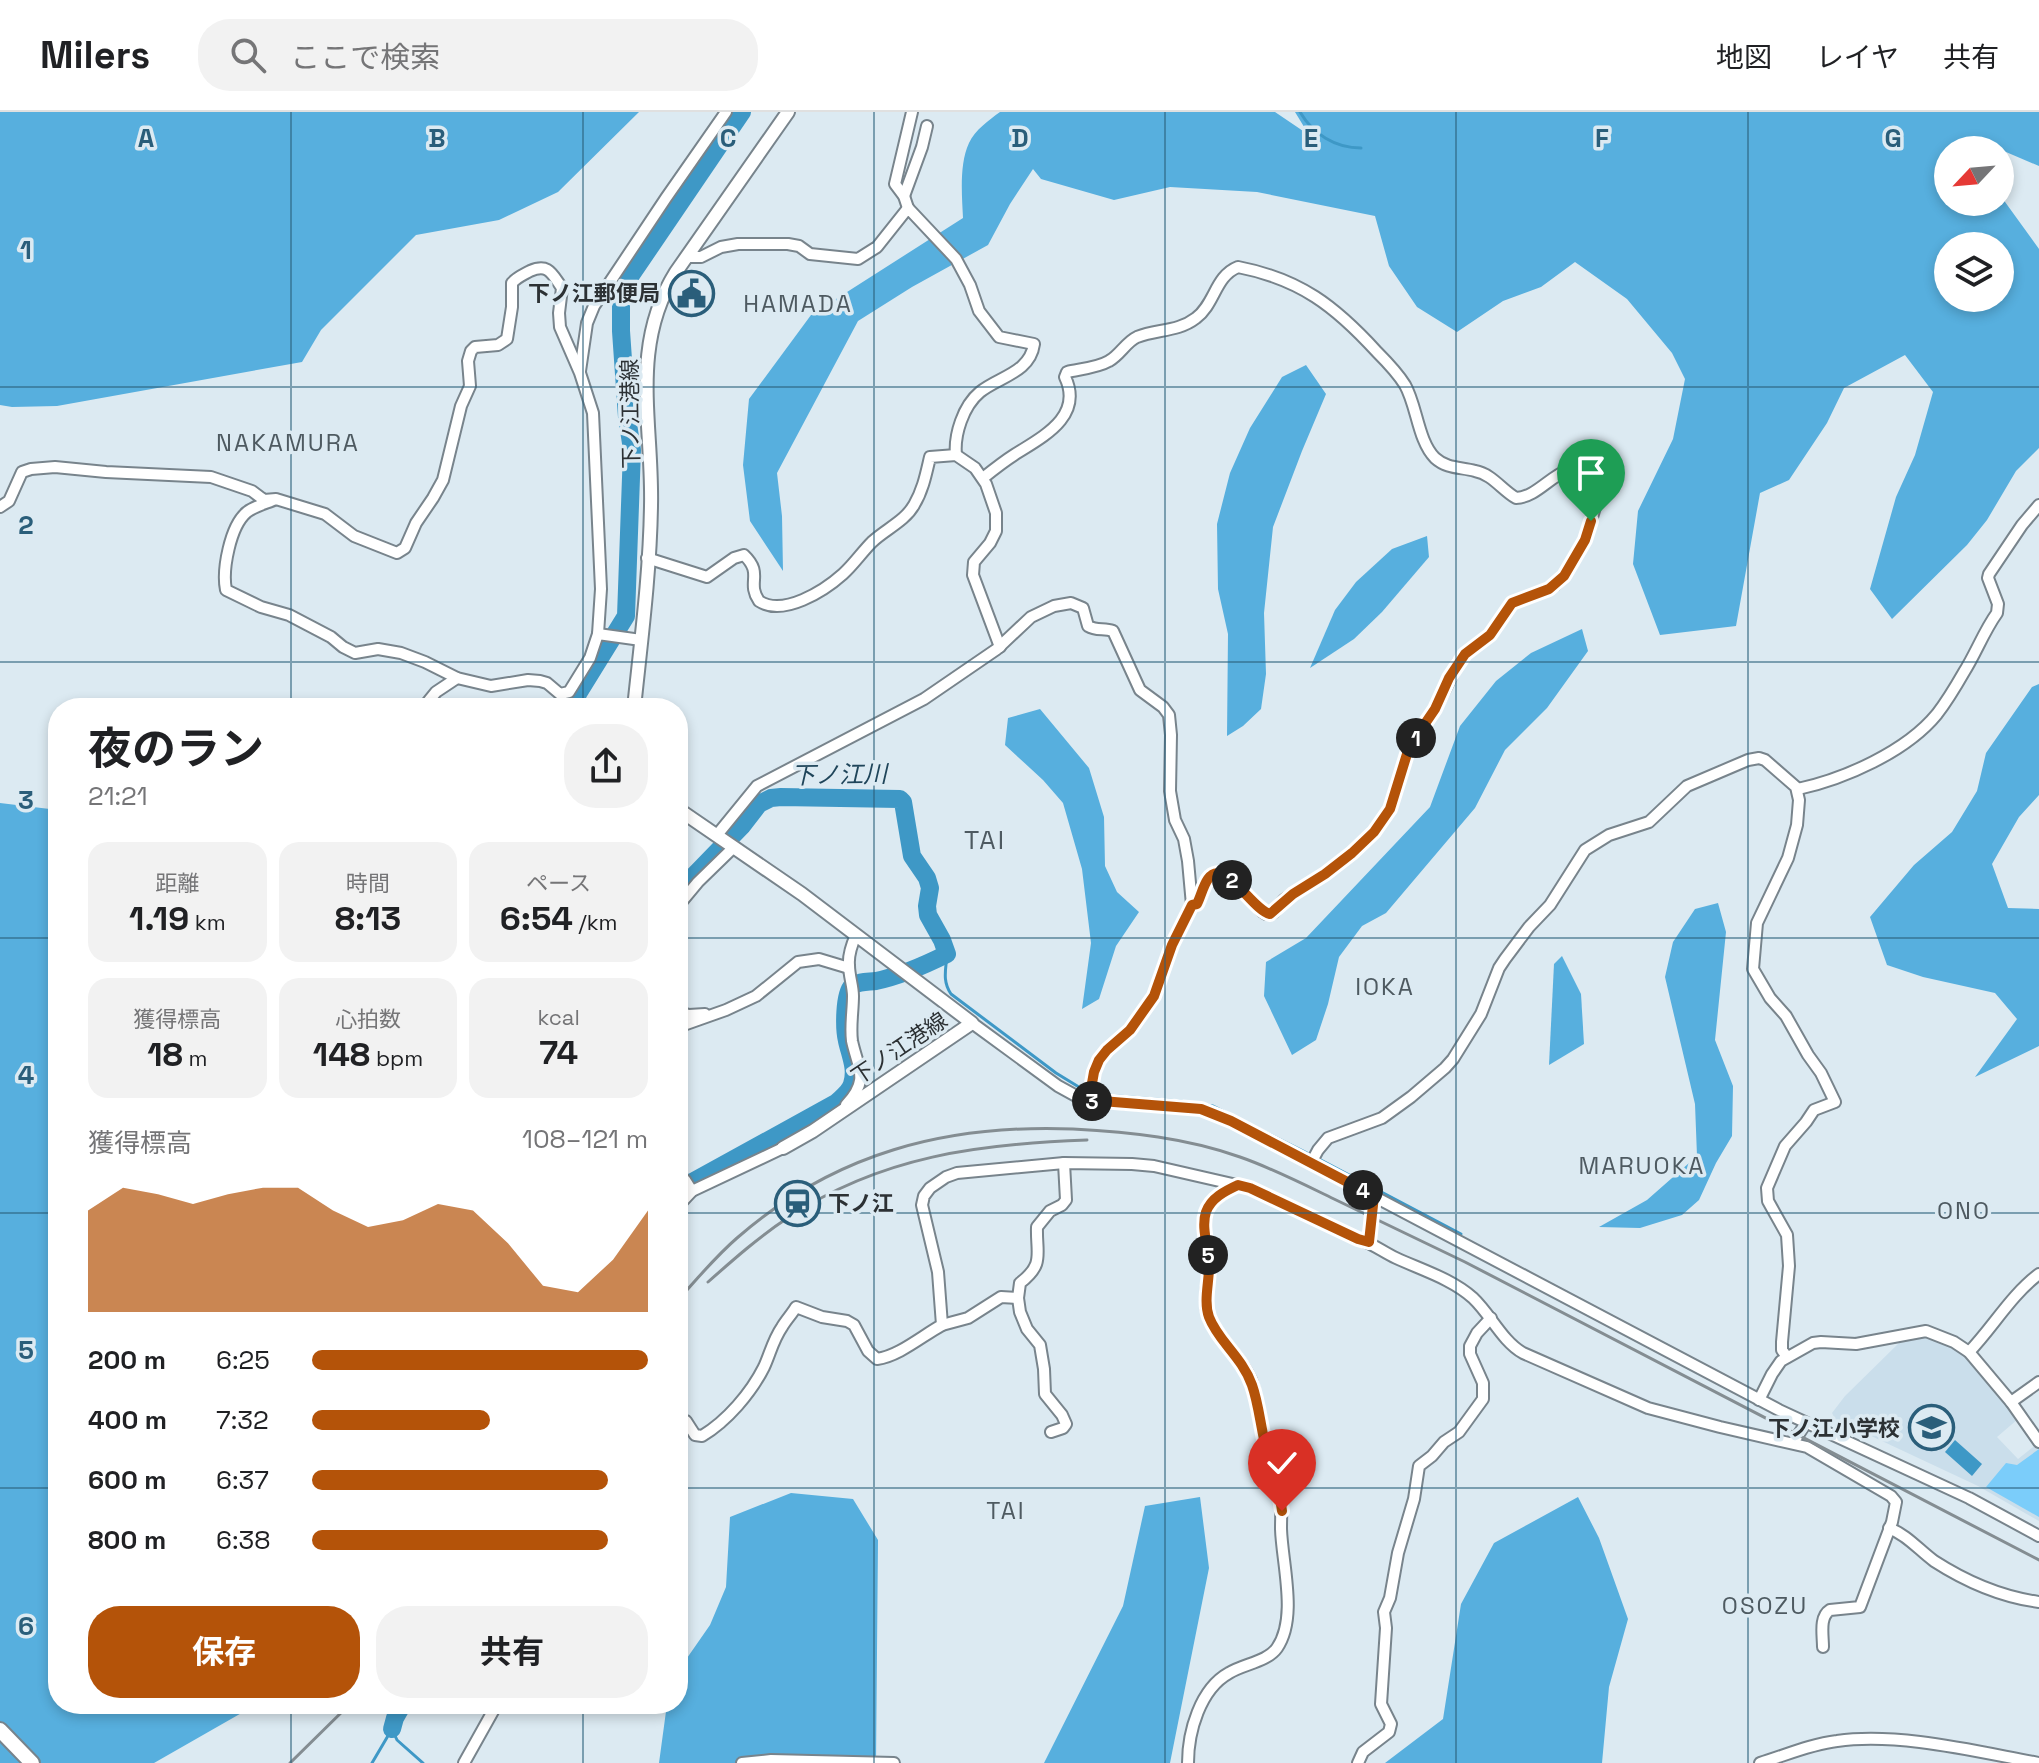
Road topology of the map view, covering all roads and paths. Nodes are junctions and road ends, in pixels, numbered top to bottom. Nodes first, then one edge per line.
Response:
1 (726, 112) edge
2 (788, 112) edge
3 (912, 112) edge
4 (927, 126) dead end
5 (904, 196) junction
6 (908, 208) junction
7 (686, 257) junction
8 (580, 373) junction
9 (956, 455) junction
10 (983, 478) junction
11 (276, 499) junction
12 (2039, 505) edge
13 (0, 507) edge
14 (647, 558) junction
15 (600, 634) junction
16 (634, 639) junction
17 (1000, 647) junction
18 (457, 678) junction
19 (431, 698) edge
20 (634, 698) edge
21 (1798, 789) junction
22 (688, 816) edge
23 (717, 835) junction
24 (734, 846) junction
25 (688, 894) edge
26 (1192, 905) junction
27 (856, 935) junction
28 (849, 968) junction
29 (715, 1014) junction
30 (688, 1015) edge
31 (688, 1023) edge
32 (972, 1023) junction
33 (1090, 1095) junction
34 (838, 1114) junction
35 (783, 1148) joint
36 (1064, 1163) junction
37 (1311, 1163) junction
38 (688, 1182) edge
39 (1238, 1185) junction
40 (1374, 1196) junction
41 (1369, 1242) junction
42 (2039, 1274) edge
43 (1018, 1298) junction
44 (1491, 1318) junction
45 (942, 1325) junction
46 (1969, 1352) junction
47 (1787, 1357) junction
48 (2039, 1382) edge
49 (1759, 1400) junction
50 (2011, 1402) junction
51 (1806, 1423) junction
52 (688, 1424) edge
53 (1051, 1432) dead end
54 (2039, 1442) edge
55 (1793, 1443) junction
56 (1889, 1528) junction
57 (2039, 1536) edge
58 (2039, 1602) edge
59 (1823, 1647) dead end
60 (491, 1714) edge
61 (0, 1730) edge
62 (32, 1763) edge
63 (464, 1763) edge
64 (742, 1763) edge
65 (894, 1763) edge
66 (1188, 1763) edge
67 (1358, 1763) edge
68 (1760, 1763) edge
69 (2039, 1763) edge

1 - 8 street
2 - 7 main road, 下ノ江港線
3 - 5 street
4 - 5 street
5 - 6 street
6 - 7 street
6 - 9 street
7 - 14 main road, 下ノ江港線
8 - 11 street
8 - 15 street
9 - 10 street
9 - 14 street
10 - 17 street
10 - 26 street
11 - 13 street
11 - 18 street
12 - 21 street
14 - 16 main road, 下ノ江港線
15 - 16 street
15 - 18 street
16 - 20 main road, 下ノ江港線
17 - 23 street
17 - 26 street
18 - 19 street
21 - 37 street
21 - 47 street
22 - 23 main road
23 - 24 main road
24 - 25 street
24 - 27 main road
26 - 33 street
27 - 28 street
27 - 32 main road, 下ノ江港線
28 - 29 street
28 - 34 street
29 - 30 street
29 - 31 street
32 - 33 street
32 - 34 main road, 下ノ江港線
33 - 37 street
34 - 35 main road, 下ノ江港線
35 - 38 street
36 - 39 street
36 - 43 street
36 - 45 street
37 - 40 street
39 - 41 street
39 - 66 street
40 - 41 street
40 - 49 street
41 - 44 street
42 - 46 street
43 - 45 street
43 - 53 street
44 - 55 street
44 - 67 street
45 - 52 street
46 - 47 street
46 - 50 street
47 - 49 street
48 - 50 street
49 - 51 street
50 - 54 street
51 - 55 street
51 - 57 street
55 - 56 street
56 - 58 street
56 - 59 street
60 - 63 street
61 - 62 highway
64 - 65 street
68 - 69 street

